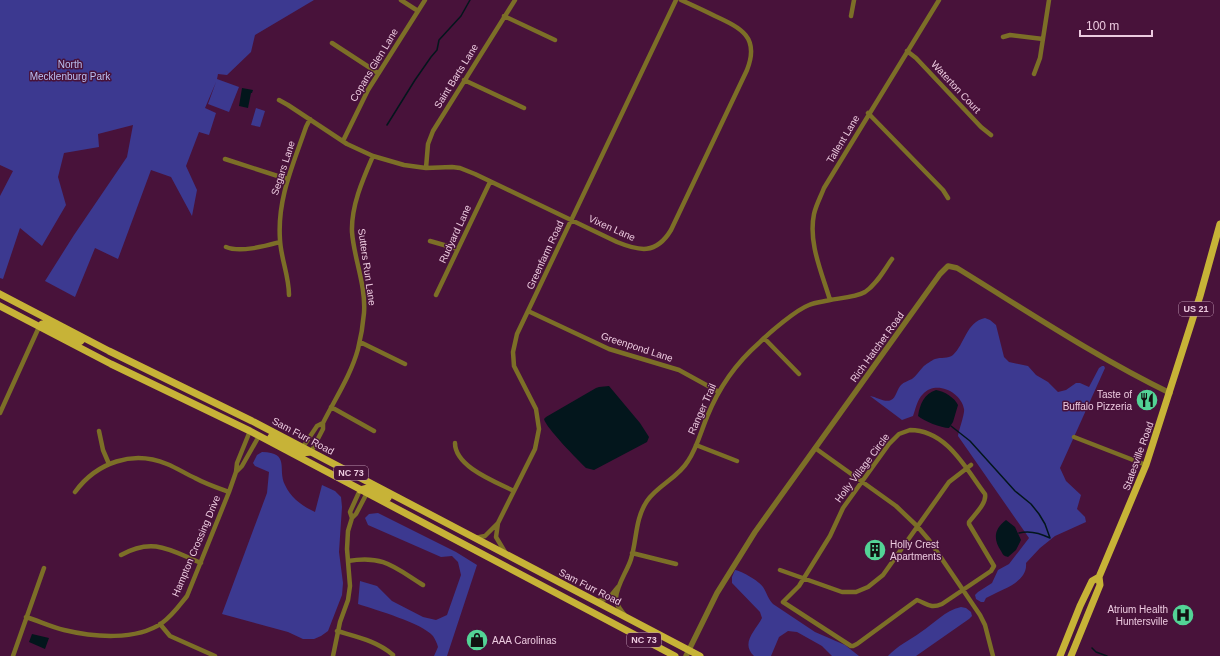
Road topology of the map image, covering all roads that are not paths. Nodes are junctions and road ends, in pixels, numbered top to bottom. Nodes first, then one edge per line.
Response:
1 (401, 0) edge
2 (425, 0) edge
3 (515, 0) edge
4 (676, 0) edge
5 (681, 0) edge
6 (854, 0) edge
7 (938, 0) edge
8 (1049, 0) edge
9 (418, 11) junction
10 (504, 16) junction
11 (851, 16) dead end
12 (1003, 37) dead end
13 (1043, 39) junction
14 (555, 40) dead end
15 (332, 43) dead end
16 (907, 51) junction
17 (378, 73) junction
18 (1034, 74) dead end
19 (464, 80) junction
20 (278, 100) dead end
21 (524, 108) dead end
22 (868, 113) junction
23 (310, 119) junction
24 (992, 135) dead end
25 (343, 141) junction
26 (373, 156) junction
27 (224, 159) dead end
28 (426, 168) junction
29 (287, 179) junction
30 (490, 182) junction
31 (948, 198) dead end
32 (572, 220) junction
33 (1220, 224) edge
34 (430, 241) dead end
35 (280, 242) junction
36 (226, 247) dead end
37 (458, 249) junction
38 (892, 259) dead end
39 (0, 294) edge
40 (289, 295) dead end
41 (436, 295) dead end
42 (830, 300) junction
43 (0, 306) edge
44 (528, 311) junction
45 (39, 326) junction
46 (764, 338) junction
47 (360, 342) junction
48 (109, 351) junction
49 (405, 364) dead end
50 (799, 374) dead end
51 (718, 392) junction
52 (1170, 393) junction
53 (331, 407) junction
54 (0, 413) edge
55 (217, 415) junction
56 (323, 423) junction
57 (99, 431) dead end
58 (374, 431) dead end
59 (250, 432) junction
60 (259, 436) junction
61 (1074, 437) dead end
62 (455, 443) dead end
63 (696, 445) junction
64 (303, 447) junction
65 (815, 448) junction
66 (311, 452) junction
67 (737, 461) dead end
68 (109, 464) junction
69 (971, 465) dead end
70 (1146, 466) junction
71 (966, 469) junction
72 (236, 472) junction
73 (862, 481) junction
74 (364, 491) junction
75 (514, 491) junction
76 (75, 492) dead end
77 (229, 492) junction
78 (352, 518) junction
79 (446, 523) junction
80 (498, 523) junction
81 (917, 526) junction
82 (474, 538) junction
83 (632, 553) junction
84 (121, 555) dead end
85 (506, 555) junction
86 (348, 561) junction
87 (201, 563) junction
88 (676, 564) dead end
89 (44, 568) dead end
90 (780, 570) dead end
91 (1099, 577) junction
92 (803, 578) junction
93 (423, 585) dead end
94 (618, 587) junction
95 (963, 590) junction
96 (596, 602) junction
97 (26, 616) junction
98 (626, 617) junction
99 (160, 624) junction
100 (337, 631) junction
101 (688, 653) edge
102 (392, 655) dead end
103 (13, 656) edge
104 (215, 656) edge
105 (333, 656) edge
106 (675, 656) edge
107 (700, 656) edge
108 (992, 656) edge
109 (1060, 656) edge
110 (1071, 656) edge

1 - 9 street
2 - 9 street, Copans Glen Lane
3 - 10 street, Saint Barts Lane
4 - 32 street, Greenfarm Road
5 - 32 street, Vixen Lane
6 - 11 street
7 - 16 street, Tallent Lane
8 - 13 street
9 - 17 street, Copans Glen Lane
10 - 14 street
10 - 19 street, Saint Barts Lane
12 - 13 street
13 - 18 street
15 - 17 street
16 - 22 street, Tallent Lane
16 - 24 street, Waterton Court
17 - 25 street, Copans Glen Lane
19 - 21 street
19 - 28 street, Saint Barts Lane
20 - 23 street, Vixen Lane
22 - 31 street
22 - 42 street, Tallent Lane
23 - 25 street, Vixen Lane
23 - 29 street, Segars Lane
25 - 26 street, Vixen Lane
26 - 28 street, Vixen Lane
26 - 47 street, Sutters Run Lane
27 - 29 street
28 - 30 street, Vixen Lane
29 - 35 street, Segars Lane
30 - 32 street, Vixen Lane
30 - 37 street, Rudyard Lane
32 - 44 street, Greenfarm Road
33 - 52 main road, Statesville Road / US 21
34 - 37 street
35 - 36 street
35 - 40 street, Segars Lane
37 - 41 street, Rudyard Lane
38 - 42 street, Ranger Trail
39 - 48 main road, Sam Furr Road / NC 73
42 - 46 street, Ranger Trail
43 - 45 main road, Sam Furr Road / NC 73
44 - 51 street, Greenpond Lane
44 - 75 street, Greenfarm Road
45 - 48 main road
45 - 54 street
45 - 55 main road, Sam Furr Road / NC 73
46 - 50 street
46 - 51 street, Ranger Trail
47 - 49 street
47 - 53 street, Sutters Run Lane
48 - 64 main road, Sam Furr Road / NC 73
51 - 63 street, Ranger Trail
52 - 65 street, Rich Hatchet Road
52 - 70 main road, Statesville Road / US 21
53 - 56 street, Sutters Run Lane
53 - 58 street
55 - 59 main road, Sam Furr Road / NC 73
55 - 66 main road
56 - 64 street, Sutters Run Lane
56 - 66 street, Sutters Run Lane
57 - 68 street
59 - 60 main road, Sam Furr Road / NC 73
59 - 72 street, Hampton Crossing Drive
60 - 72 street, Hampton Crossing Drive
60 - 74 main road, Sam Furr Road / NC 73
61 - 70 street
62 - 75 street
63 - 67 street
63 - 83 street, Ranger Trail
64 - 66 main road, Sam Furr Road / NC 73
65 - 73 street
65 - 101 street, Rich Hatchet Road
66 - 79 main road, Sam Furr Road / NC 73
68 - 76 street
68 - 77 street
69 - 71 street
70 - 91 main road, Statesville Road / US 21
71 - 73 street, Holly Village Circle
71 - 81 street
71 - 95 street, Holly Village Circle
72 - 77 street, Hampton Crossing Drive
73 - 81 street
73 - 92 street, Holly Village Circle
74 - 78 street
74 - 78 street
74 - 79 main road
74 - 106 main road, Sam Furr Road / NC 73
75 - 80 street, Greenfarm Road
77 - 87 street, Hampton Crossing Drive
78 - 86 street
79 - 82 main road, Sam Furr Road / NC 73
80 - 82 street, Greenfarm Road
80 - 85 street, Greenfarm Road
81 - 92 street
81 - 95 street
82 - 85 main road, Sam Furr Road / NC 73
83 - 88 street
83 - 94 street, Ranger Trail
84 - 87 street
85 - 96 main road, Sam Furr Road / NC 73
86 - 93 street
86 - 100 street
87 - 99 street, Hampton Crossing Drive
89 - 97 street
90 - 92 street
91 - 109 main road, Statesville Road / US 21
91 - 110 main road, Statesville Road / US 21
92 - 95 street, Holly Village Circle
94 - 96 street, Ranger Trail
94 - 98 street, Ranger Trail
95 - 108 street
96 - 98 main road, Sam Furr Road / NC 73
97 - 99 street, Hampton Crossing Drive
97 - 103 street
98 - 101 main road, Sam Furr Road / NC 73
99 - 104 street
100 - 102 street
100 - 105 street
101 - 107 main road, Sam Furr Road / NC 73

